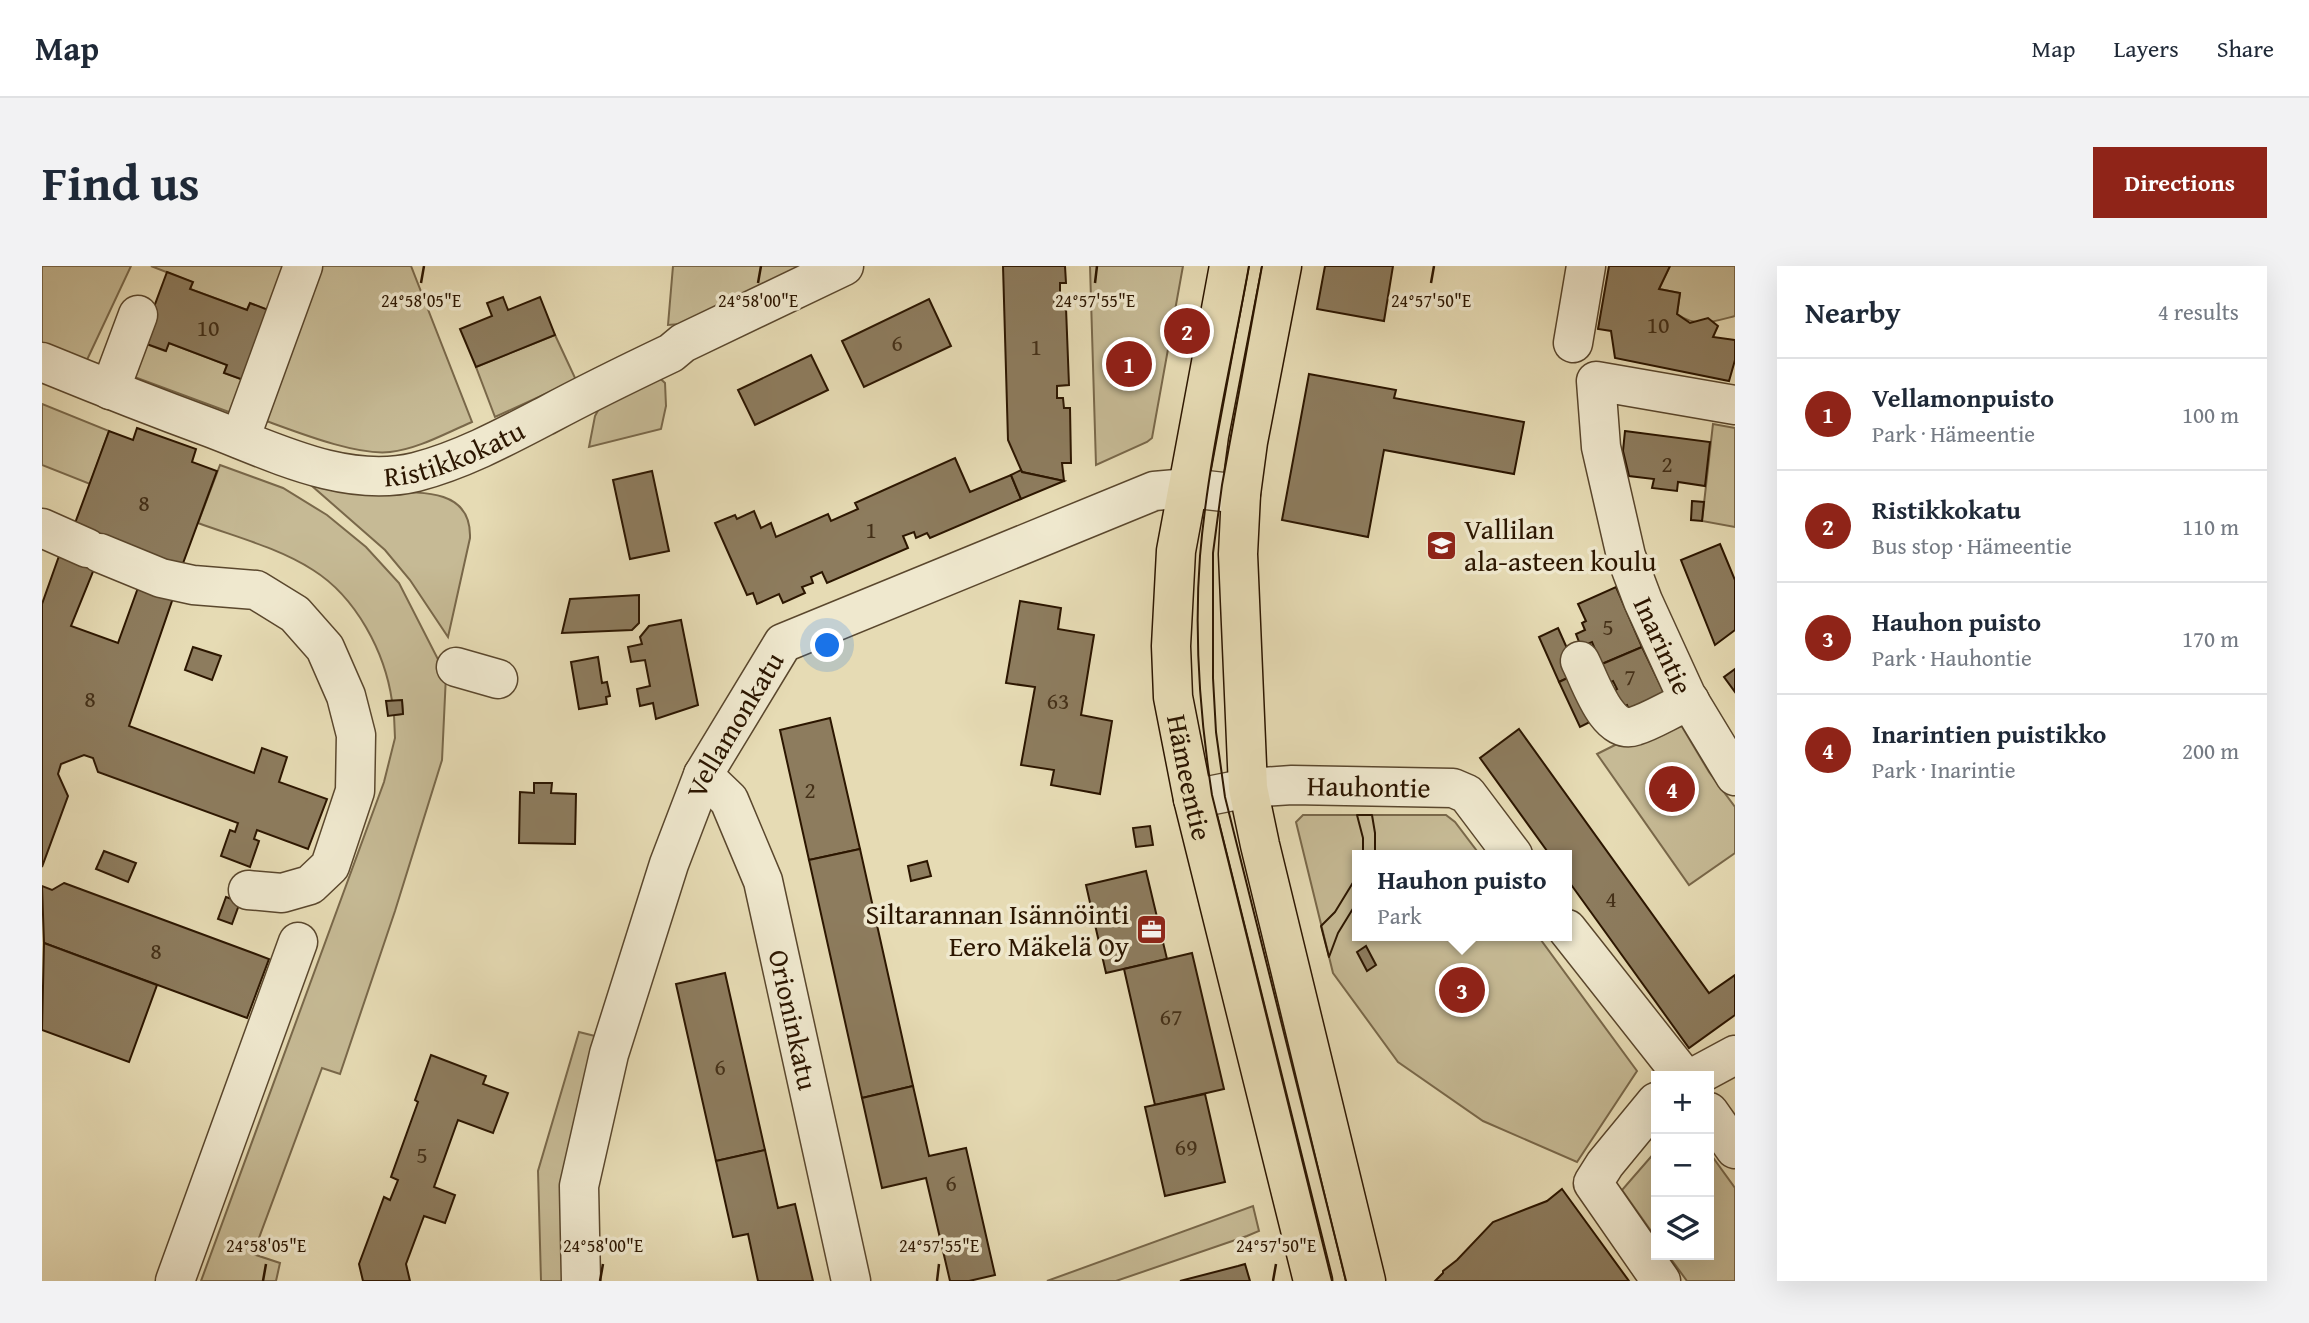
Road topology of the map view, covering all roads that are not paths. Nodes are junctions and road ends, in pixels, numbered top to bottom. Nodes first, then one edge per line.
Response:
1 (303, 266) edge
2 (844, 266) edge
3 (1229, 266) edge
4 (1282, 266) edge
5 (1586, 266) edge
6 (138, 314) dead end
7 (1573, 343) dead end
8 (42, 362) edge
9 (110, 390) junction
10 (1735, 405) edge
11 (240, 439) junction
12 (1188, 488) junction
13 (1241, 494) junction
14 (42, 528) edge
15 (1580, 661) dead end
16 (456, 667) dead end
17 (498, 679) dead end
18 (1690, 701) junction
19 (703, 775) junction
20 (1735, 776) edge
21 (1248, 788) junction
22 (1193, 799) junction
23 (1509, 850) edge
24 (248, 890) dead end
25 (1572, 935) edge
26 (298, 942) dead end
27 (1735, 1055) edge
28 (1679, 1071) edge
29 (1705, 1071) edge
30 (1651, 1108) edge
31 (1714, 1119) edge
32 (1735, 1149) edge
33 (175, 1281) edge
34 (581, 1281) edge
35 (851, 1281) edge
36 (1313, 1281) edge
37 (1366, 1281) edge
38 (1661, 1281) edge

1 - 11 street
2 - 11 street, Ristikkokatu
3 - 12 main road, Hämeentie
4 - 13 main road, Hämeentie
5 - 7 street
6 - 9 street
8 - 9 street, Ristikkokatu
9 - 11 street, Ristikkokatu
10 - 18 street, Inarintie
12 - 13 street, Vellamonkatu
12 - 19 street, Vellamonkatu
12 - 22 main road, Hämeentie
13 - 21 main road, Hämeentie
14 - 24 street
15 - 18 street
16 - 17 street
18 - 20 street, Inarintie
19 - 34 street, Vellamonkatu
19 - 35 street, Orioninkatu
21 - 22 street, Hauhontie
21 - 23 street, Hauhontie
21 - 37 main road, Hämeentie
22 - 36 main road, Hämeentie
25 - 28 street
26 - 33 street
27 - 29 street
30 - 38 street
31 - 32 street

